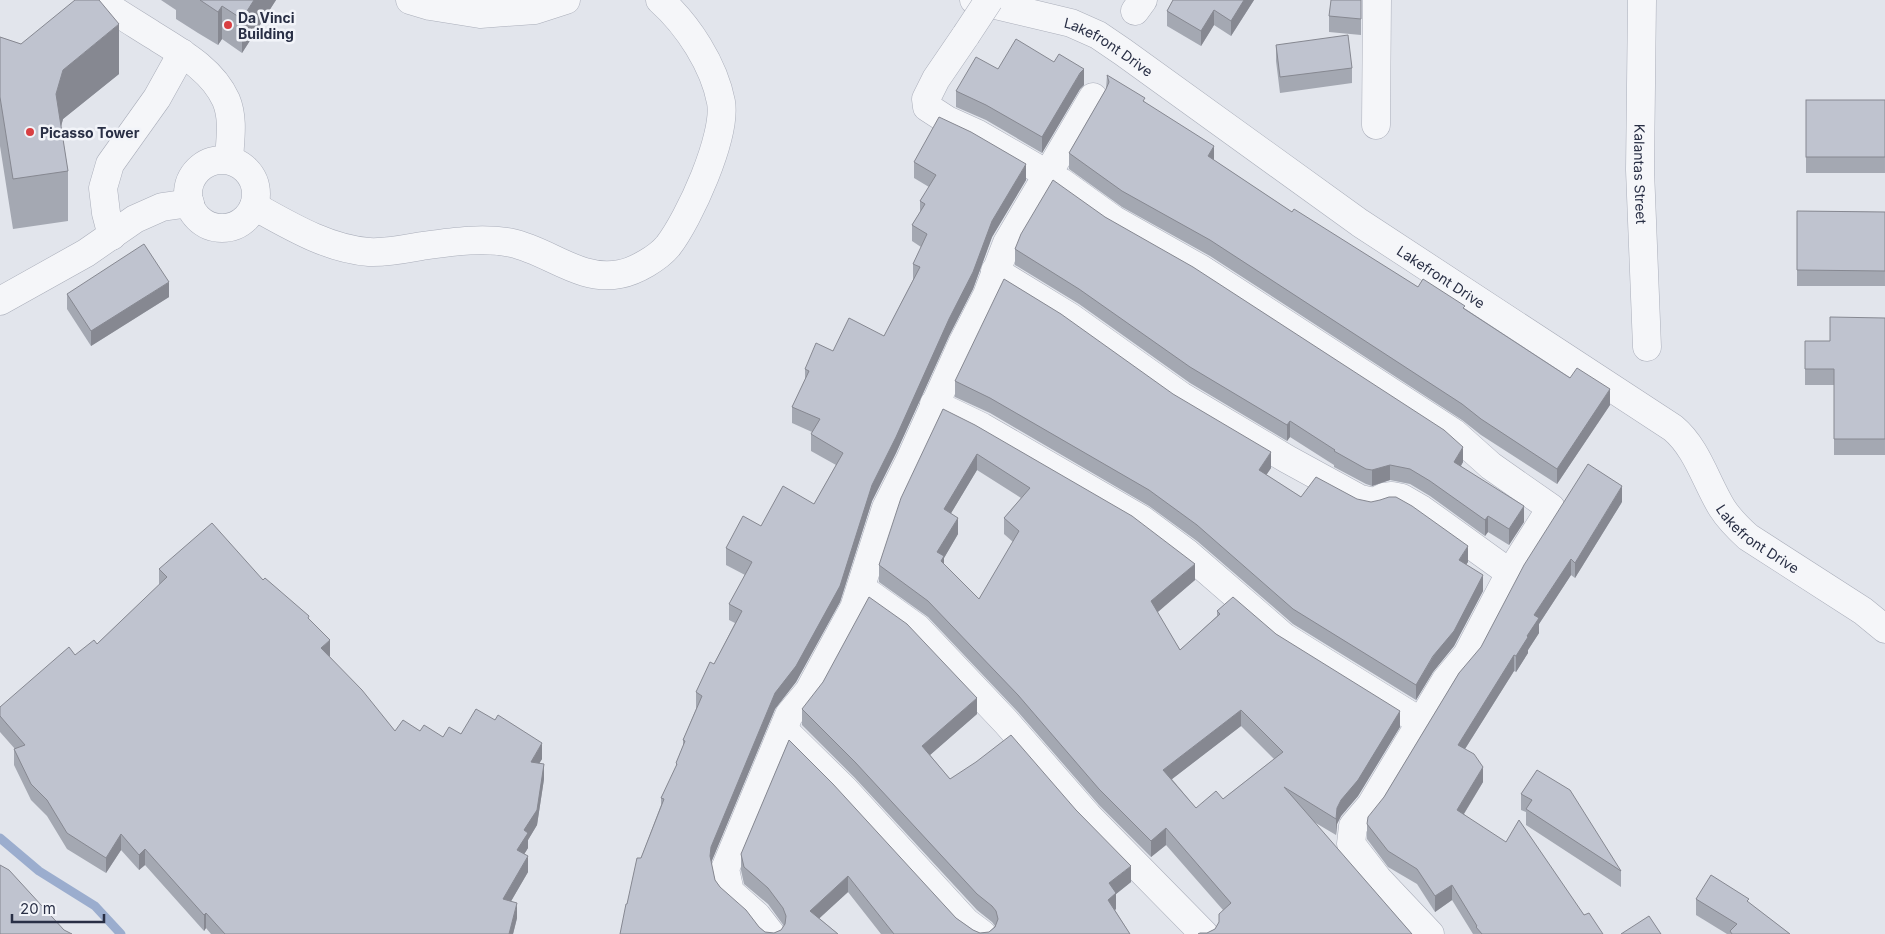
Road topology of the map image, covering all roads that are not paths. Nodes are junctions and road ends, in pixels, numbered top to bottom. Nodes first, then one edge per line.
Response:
1 (98, 0) edge
2 (410, 0) edge
3 (566, 0) edge
4 (660, 0) edge
5 (974, 0) edge
6 (989, 0) edge
7 (1377, 0) edge
8 (1642, 0) edge
9 (182, 54) junction
10 (1093, 97) dead end
11 (1376, 124) dead end
12 (229, 160) junction
13 (1046, 175) junction
14 (190, 203) junction
15 (254, 206) junction
16 (112, 236) junction
17 (995, 271) junction
18 (0, 301) edge
19 (1647, 347) dead end
20 (934, 404) junction
21 (1510, 573) junction
22 (861, 588) junction
23 (1874, 612) edge
24 (1885, 629) edge
25 (1421, 722) junction
26 (784, 730) junction
27 (771, 934) edge
28 (982, 934) edge
29 (1204, 934) edge
30 (1430, 934) edge

1 - 9 street
2 - 3 street
4 - 15 street
5 - 23 street, Lakefront Drive
6 - 13 street, bridge
7 - 11 street
8 - 19 street, Kalantas Street
9 - 12 street
9 - 16 street
10 - 13 street
12 - 14 street
12 - 15 street
13 - 17 street
13 - 21 street
14 - 15 street
14 - 16 street
16 - 18 street
17 - 20 street
17 - 21 street
20 - 22 street
20 - 25 street
21 - 25 street
22 - 26 street
22 - 29 street
23 - 24 street, Lakefront Drive
25 - 30 street
26 - 27 street
26 - 28 street

